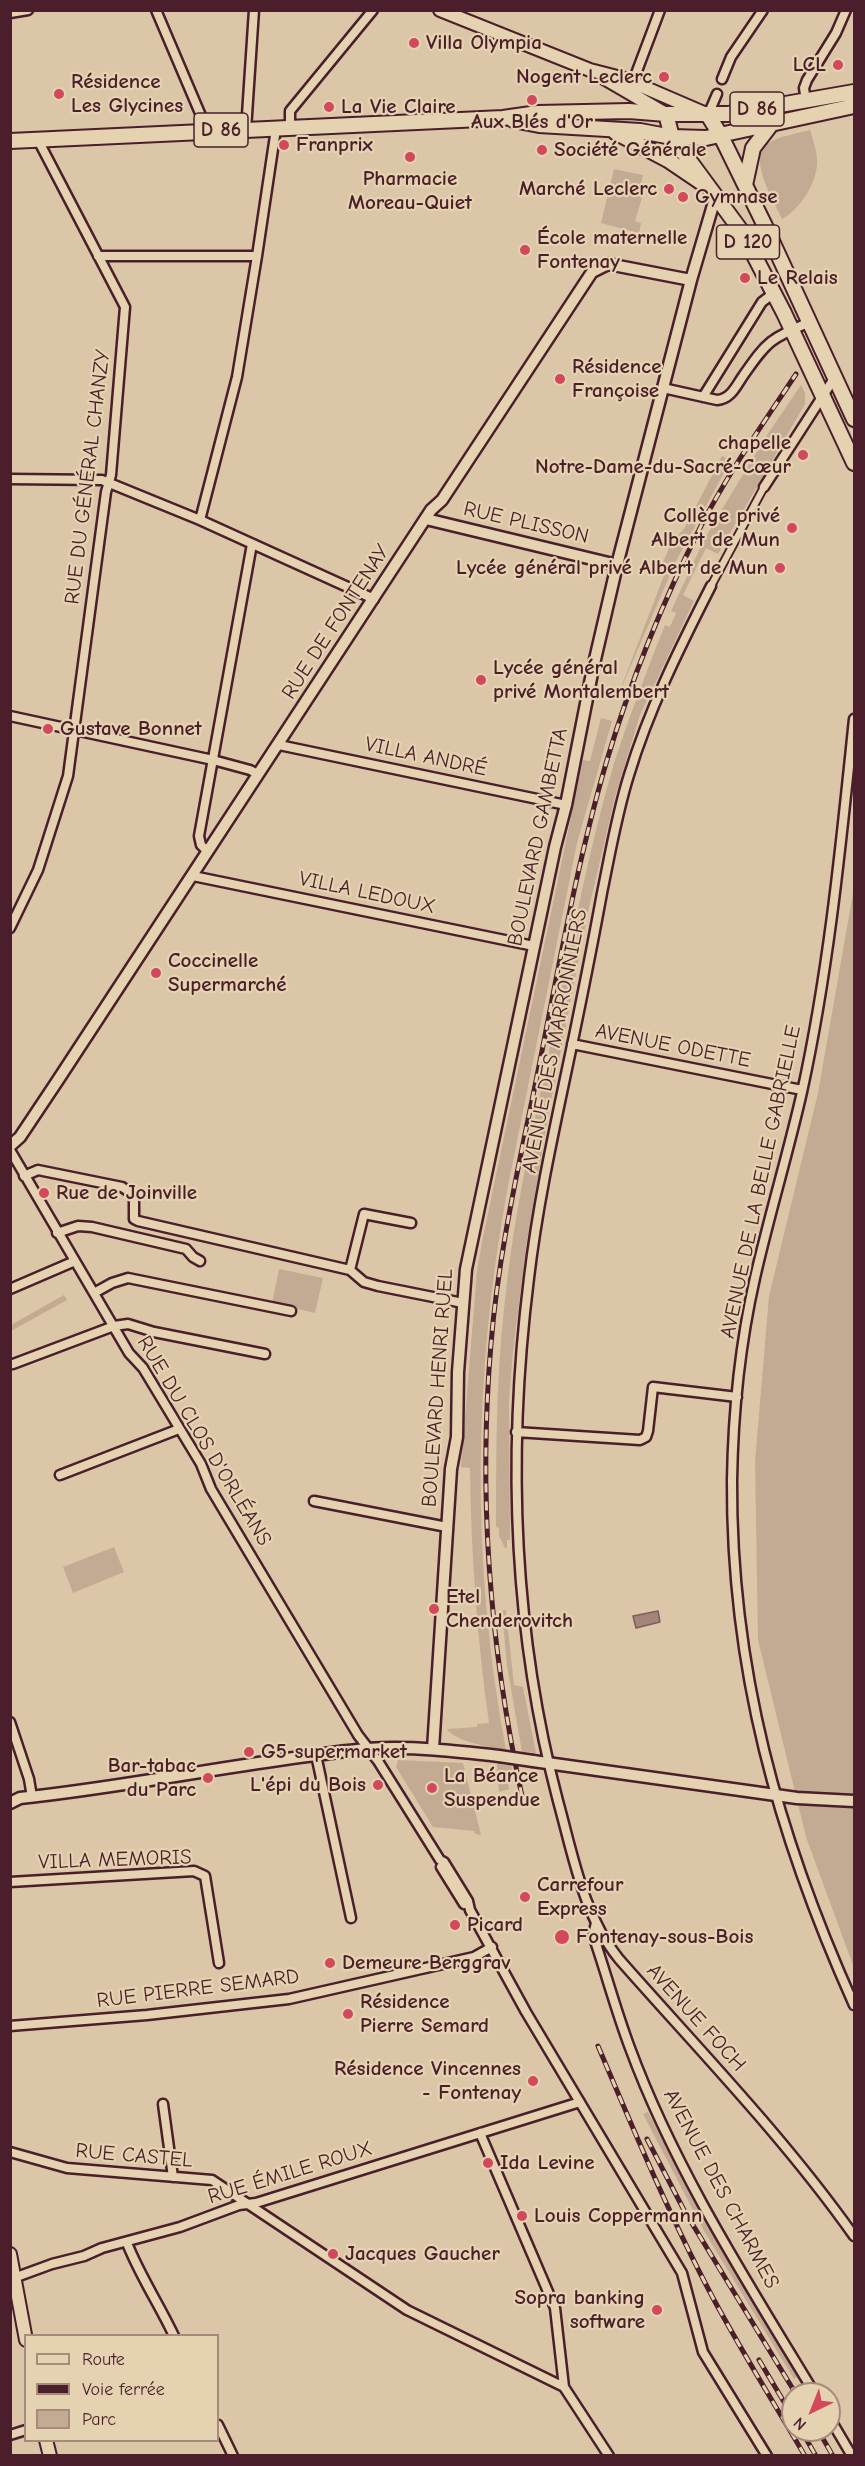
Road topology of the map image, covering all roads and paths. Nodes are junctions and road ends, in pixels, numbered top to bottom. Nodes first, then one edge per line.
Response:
1 (28, 10) edge
2 (156, 10) edge
3 (254, 10) edge
4 (373, 10) edge
5 (440, 10) edge
6 (660, 10) edge
7 (763, 10) edge
8 (846, 10) edge
9 (10, 13) edge
10 (722, 79) dead end
11 (631, 90) junction
12 (855, 92) edge
13 (717, 94) dead end
14 (806, 101) junction
15 (855, 106) edge
16 (633, 111) junction
17 (666, 114) junction
18 (708, 115) junction
19 (813, 115) junction
20 (503, 118) junction
21 (770, 126) junction
22 (290, 128) junction
23 (276, 129) junction
24 (246, 130) junction
25 (611, 130) junction
26 (204, 131) junction
27 (721, 136) junction
28 (672, 137) junction
29 (38, 140) junction
30 (10, 141) edge
31 (745, 185) junction
32 (714, 192) junction
33 (98, 256) junction
34 (257, 256) junction
35 (691, 280) junction
36 (774, 292) junction
37 (810, 322) junction
38 (792, 330) junction
39 (836, 377) junction
40 (663, 388) junction
41 (703, 396) junction
42 (824, 397) junction
43 (855, 419) edge
44 (855, 463) edge
45 (10, 479) edge
46 (109, 483) junction
47 (764, 487) joint
48 (426, 519) junction
49 (200, 520) junction
50 (252, 544) junction
51 (617, 565) junction
52 (711, 586) joint
53 (374, 599) junction
54 (10, 716) edge
55 (855, 719) edge
56 (76, 731) junction
57 (279, 745) junction
58 (213, 760) junction
59 (258, 774) junction
60 (566, 805) junction
61 (208, 852) junction
62 (193, 876) junction
63 (10, 928) edge
64 (534, 946) junction
65 (516, 1034) joint
66 (572, 1044) junction
67 (802, 1090) junction
68 (10, 1148) edge
69 (24, 1176) junction
70 (411, 1223) dead end
71 (57, 1233) junction
72 (75, 1261) junction
73 (200, 1261) dead end
74 (350, 1270) junction
75 (10, 1289) edge
76 (94, 1293) junction
77 (463, 1303) junction
78 (291, 1311) dead end
79 (114, 1326) junction
80 (266, 1354) dead end
81 (13, 1364) dead end
82 (737, 1397) junction
83 (179, 1429) junction
84 (516, 1432) junction
85 (60, 1475) dead end
86 (314, 1501) dead end
87 (447, 1527) junction
88 (10, 1722) edge
89 (368, 1749) junction
90 (433, 1749) junction
91 (316, 1755) junction
92 (548, 1763) junction
93 (775, 1795) junction
94 (32, 1797) junction
95 (855, 1801) edge
96 (10, 1803) edge
97 (10, 1882) edge
98 (351, 1918) dead end
99 (596, 1923) junction
100 (492, 1947) junction
101 (619, 1959) junction
102 (219, 1963) dead end
103 (604, 1967) junction
104 (855, 2005) edge
105 (10, 2026) edge
106 (580, 2102) junction
107 (163, 2104) dead end
108 (480, 2133) junction
109 (10, 2152) edge
110 (173, 2177) junction
111 (249, 2204) junction
112 (855, 2236) edge
113 (127, 2243) junction
114 (10, 2254) edge
115 (12, 2278) edge
116 (25, 2334) edge
117 (173, 2334) edge
118 (808, 2382) edge
119 (564, 2387) junction
120 (219, 2427) edge
121 (841, 2437) edge
122 (232, 2456) edge
123 (609, 2456) edge
124 (767, 2456) edge
125 (852, 2456) edge

1 - 9 street
2 - 26 street
3 - 24 street
4 - 22 street
5 - 11 main road
6 - 11 street
7 - 10 street
8 - 14 street
11 - 16 main road
11 - 17 main road
11 - 18 main road
12 - 14 main road, D 86
13 - 18 street
14 - 18 main road, D 86
14 - 19 main road
15 - 19 main road, D 86
16 - 17 main road, D 86
16 - 20 main road, D 86
17 - 18 main road, D 86
17 - 28 main road
18 - 27 main road, D 120
19 - 21 main road, D 86
20 - 22 main road, D 86
20 - 25 main road, D 86
21 - 27 main road, D 86
21 - 31 main road
22 - 23 main road, D 86
23 - 24 main road, D 86
23 - 34 street
24 - 26 main road, D 86
25 - 28 main road, D 86
25 - 32 main road
26 - 29 main road, D 86
27 - 28 main road, D 86
27 - 31 main road, D 120
28 - 32 main road, D 120
29 - 30 main road, D 86
29 - 33 street, RUE DU GÉNÉRAL CHANZY
31 - 37 main road, D 120
32 - 35 street, BOULEVARD GAMBETTA
32 - 36 main road, D 120
33 - 34 street
33 - 46 street, RUE DU GÉNÉRAL CHANZY
34 - 49 street
35 - 40 street, BOULEVARD GAMBETTA
35 - 48 street, RUE DE FONTENAY
36 - 38 main road, D 120
36 - 41 street
37 - 38 street
37 - 39 main road, D 120
38 - 41 street
38 - 42 main road, D 120
39 - 42 street, AVENUE DES MARRONNIERS
39 - 43 main road, D 120
40 - 41 street
40 - 51 street, BOULEVARD GAMBETTA
42 - 44 main road, D 120
42 - 47 street, AVENUE DES MARRONNIERS
45 - 46 street
46 - 49 street
46 - 56 street, RUE DU GÉNÉRAL CHANZY
47 - 52 street, AVENUE DES MARRONNIERS
48 - 51 street, RUE PLISSON
48 - 53 street, RUE DE FONTENAY
49 - 50 street
50 - 53 street
50 - 58 street
51 - 60 street, BOULEVARD GAMBETTA
52 - 66 street, AVENUE DES MARRONNIERS
53 - 57 street, RUE DE FONTENAY
54 - 56 street
55 - 67 street, AVENUE DE LA BELLE GABRIELLE
56 - 58 street
56 - 63 street, RUE DU GÉNÉRAL CHANZY
57 - 59 street, RUE DE FONTENAY
57 - 60 street, VILLA ANDRÉ
58 - 59 street
58 - 61 street
59 - 61 street, RUE DE FONTENAY
60 - 64 street, BOULEVARD GAMBETTA
61 - 62 street, RUE DE FONTENAY
62 - 64 street, VILLA LEDOUX
62 - 68 street, RUE DE FONTENAY
64 - 65 street, BOULEVARD GAMBETTA
65 - 77 street, BOULEVARD HENRI RUEL
66 - 67 street, AVENUE ODETTE
66 - 84 street, AVENUE DES MARRONNIERS
67 - 82 street, AVENUE DE LA BELLE GABRIELLE
68 - 69 street, RUE DU CLOS D'ORLÉANS
69 - 71 street, RUE DU CLOS D'ORLÉANS
69 - 74 street
70 - 74 street
71 - 72 street, RUE DU CLOS D'ORLÉANS
71 - 73 street
72 - 75 street
72 - 76 street, RUE DU CLOS D'ORLÉANS
74 - 77 street
76 - 78 street
76 - 79 street, RUE DU CLOS D'ORLÉANS
77 - 87 street, BOULEVARD HENRI RUEL
79 - 80 street
79 - 81 street
79 - 83 street, RUE DU CLOS D'ORLÉANS
82 - 84 street
82 - 93 street, AVENUE DE LA BELLE GABRIELLE
83 - 85 street
83 - 89 street, RUE DU CLOS D'ORLÉANS
84 - 92 street, AVENUE DES MARRONNIERS
86 - 87 street
87 - 90 street, BOULEVARD HENRI RUEL
88 - 94 street
89 - 90 street
89 - 91 street
89 - 100 street, RUE DU CLOS D'ORLÉANS
90 - 92 street, bridge
91 - 94 street
91 - 98 street
92 - 93 street
92 - 99 street, AVENUE FOCH
93 - 95 street
93 - 104 street, AVENUE DE LA BELLE GABRIELLE
94 - 96 street
97 - 102 street, VILLA MEMORIS
99 - 101 street, AVENUE FOCH
99 - 103 street, AVENUE DES CHARMES
100 - 105 street, RUE PIERRE SEMARD
100 - 106 street, RUE DU CLOS D'ORLÉANS
101 - 103 street
101 - 112 street, AVENUE FOCH
103 - 118 street, AVENUE DES CHARMES
106 - 108 street, RUE ÉMILE ROUX
106 - 124 street, RUE DU CLOS D'ORLÉANS
107 - 110 street
108 - 111 street, RUE ÉMILE ROUX
108 - 119 street
109 - 110 street, RUE CASTEL
110 - 111 street, RUE CASTEL
111 - 113 street, RUE ÉMILE ROUX
111 - 119 street, RUE CASTEL
113 - 115 street, RUE ÉMILE ROUX
113 - 117 street
114 - 115 main road
115 - 116 main road
119 - 123 street
120 - 122 street
121 - 125 street

